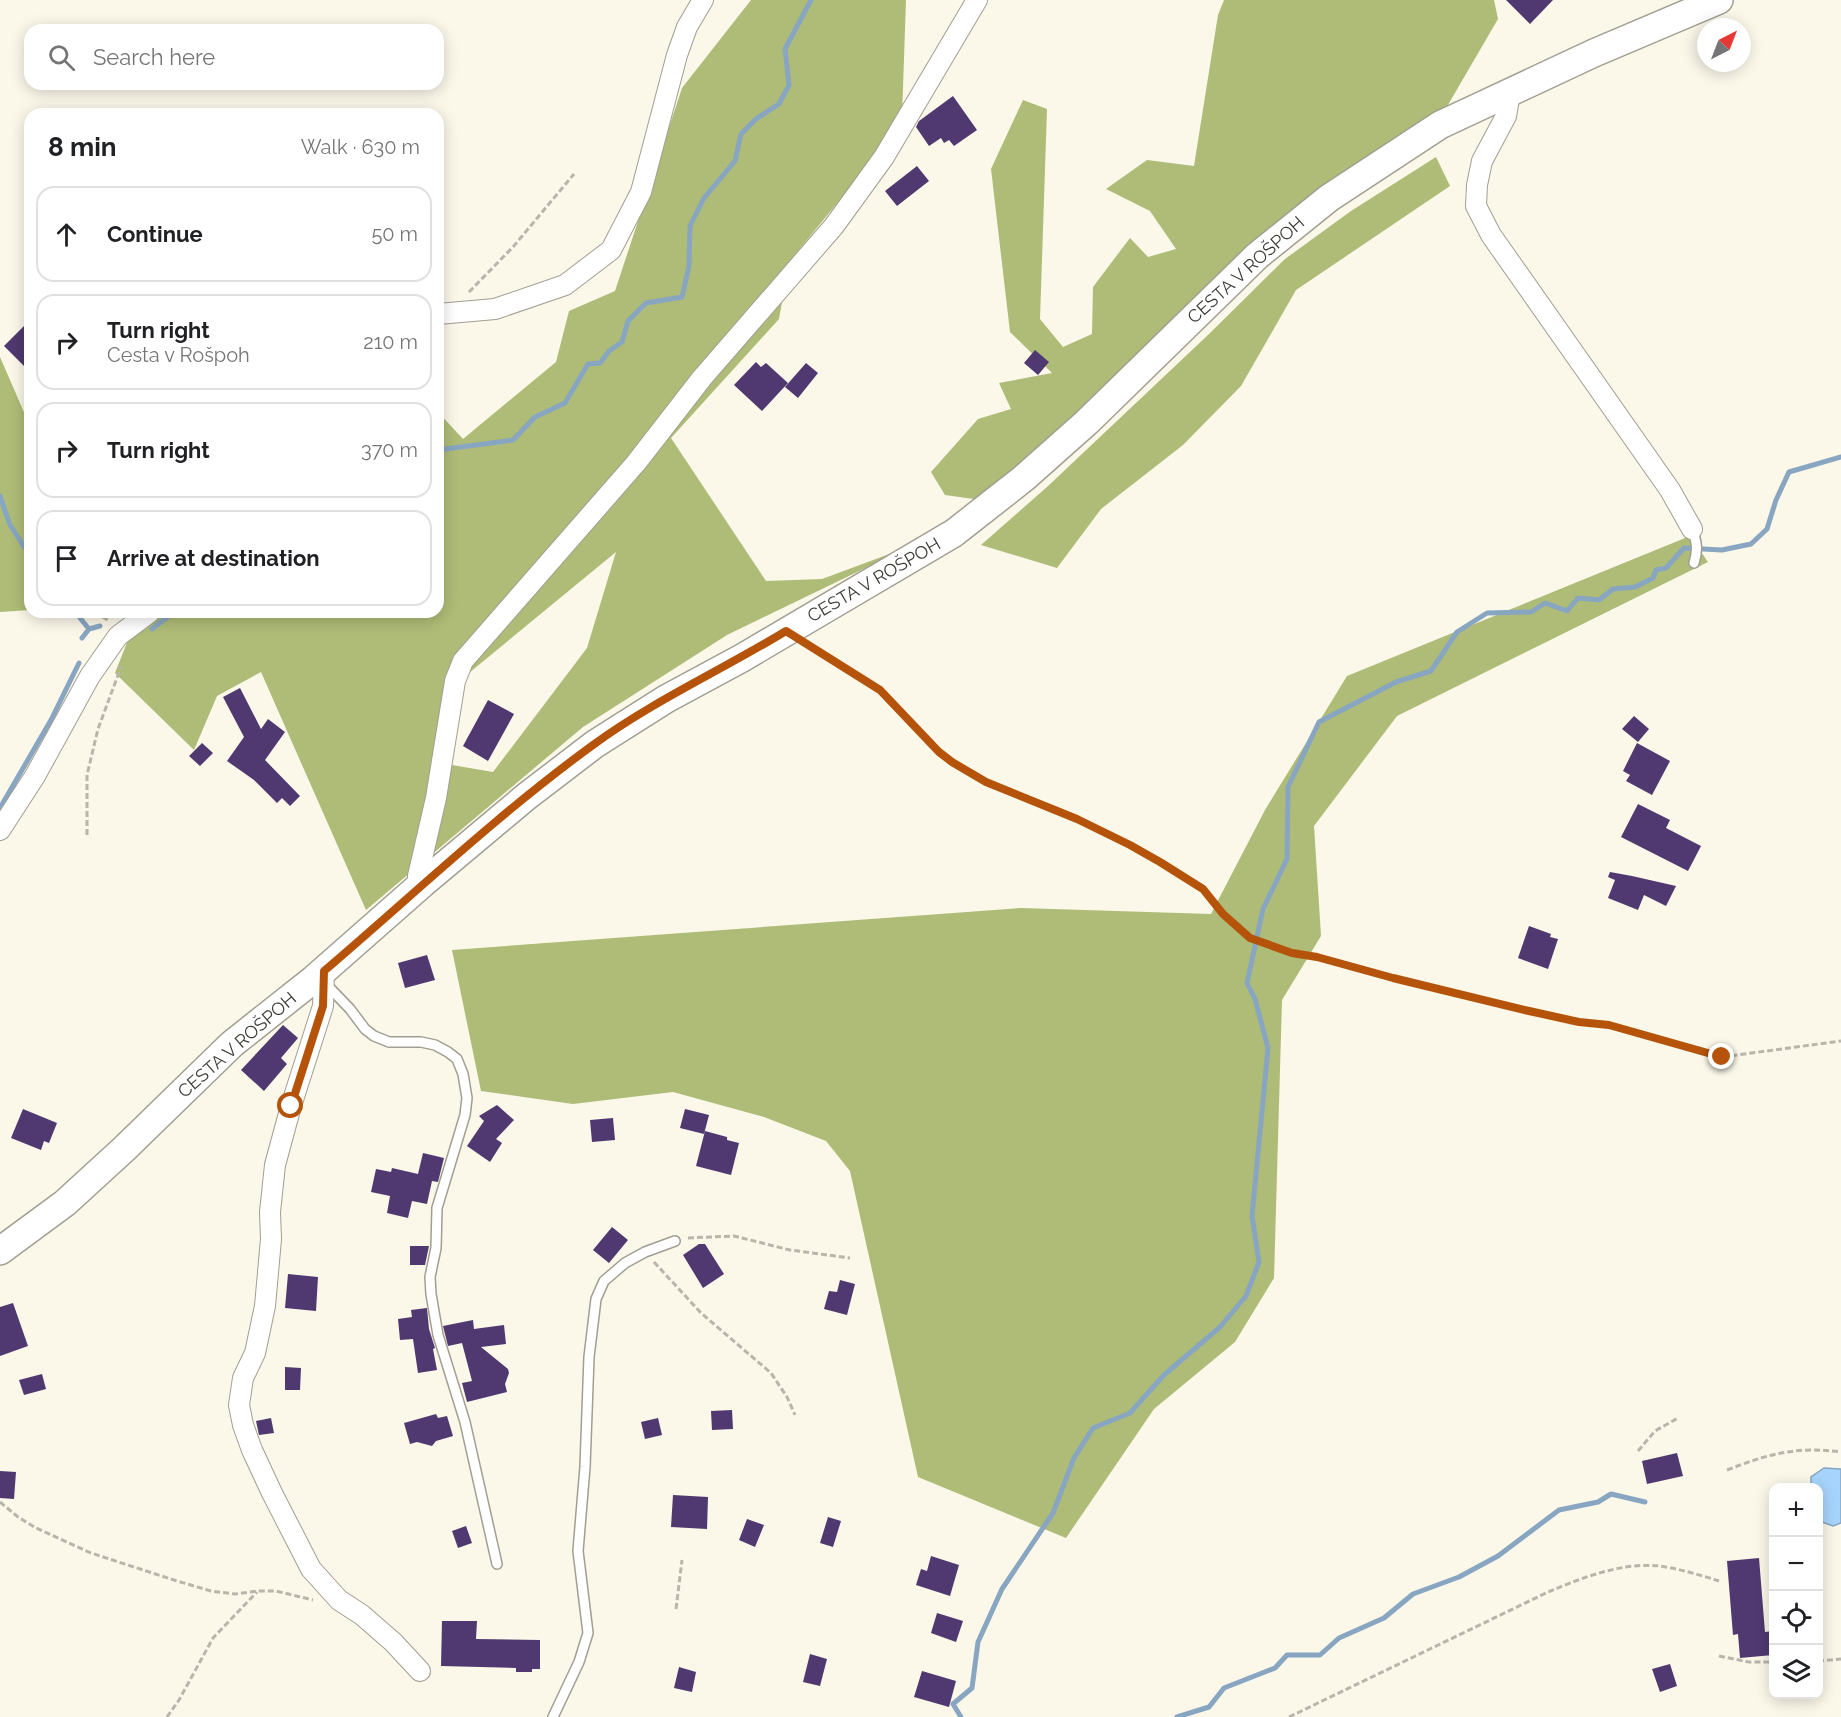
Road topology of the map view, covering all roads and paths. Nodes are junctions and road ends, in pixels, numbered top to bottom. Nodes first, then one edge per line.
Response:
1 (704, 0) edge
2 (977, 0) edge
3 (1719, 0) edge
4 (1510, 93) junction
5 (574, 174) dead end
6 (444, 310) edge
7 (444, 313) edge
8 (1692, 529) joint
9 (1694, 563) dead end
10 (142, 618) edge
11 (786, 631) junction
12 (118, 636) junction
13 (0, 830) edge
14 (87, 835) dead end
15 (422, 884) junction
16 (323, 976) junction
17 (1841, 1041) edge
18 (675, 1240) joint
19 (0, 1251) edge
20 (645, 1252) junction
21 (850, 1258) dead end
22 (795, 1415) dead end
23 (1678, 1418) dead end
24 (1638, 1451) dead end
25 (1841, 1452) edge
26 (1727, 1470) dead end
27 (0, 1502) edge
28 (682, 1560) dead end
29 (497, 1564) dead end
30 (1719, 1581) dead end
31 (258, 1591) junction
32 (339, 1600) junction
33 (676, 1609) dead end
34 (1719, 1656) dead end
35 (1841, 1659) edge
36 (1823, 1660) edge
37 (1769, 1662) edge
38 (420, 1671) dead end
39 (167, 1717) edge
40 (553, 1717) edge
41 (1289, 1717) edge

1 - 7 street
2 - 15 street
3 - 4 street, CESTA V ROŠPOH
4 - 8 street
4 - 11 street, CESTA V ROŠPOH
5 - 6 path
8 - 9 lane
10 - 12 street
11 - 15 street, CESTA V ROŠPOH
11 - 17 path
12 - 13 street
12 - 14 path
15 - 16 street, CESTA V ROŠPOH
16 - 19 street, CESTA V ROŠPOH
16 - 29 lane
16 - 32 street
18 - 20 lane
18 - 21 path
20 - 22 path
20 - 40 lane
23 - 24 path
25 - 26 path
27 - 31 path
28 - 33 path
30 - 41 path
31 - 32 path
31 - 39 path
32 - 38 street
34 - 37 path
35 - 36 path

